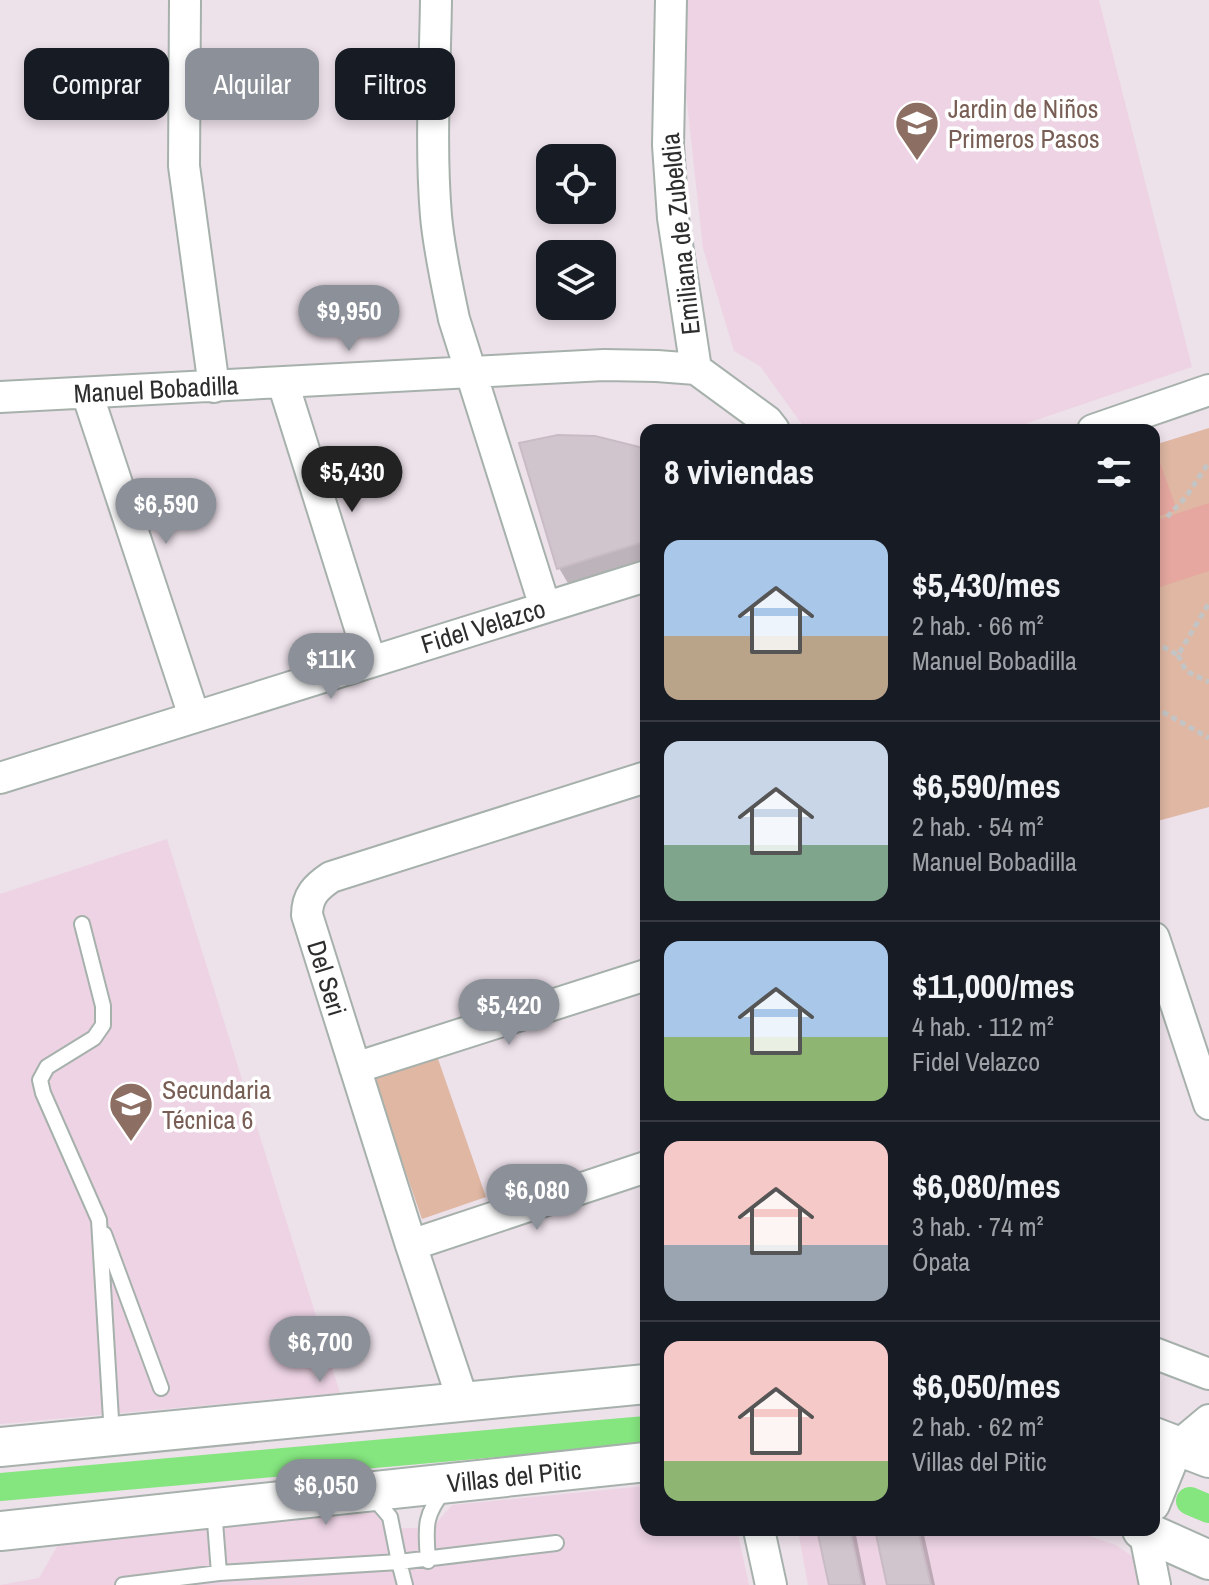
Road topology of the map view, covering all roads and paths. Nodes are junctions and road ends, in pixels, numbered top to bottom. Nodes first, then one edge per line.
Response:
1 (185, 0) edge
2 (436, 0) edge
3 (671, 0) edge
4 (696, 369) junction
5 (471, 373) junction
6 (283, 383) junction
7 (214, 387) junction
8 (1209, 390) edge
9 (87, 393) junction
10 (0, 397) edge
11 (769, 424) edge
12 (1110, 424) edge
13 (1209, 462) edge
14 (1167, 517) dead end
15 (640, 578) edge
16 (1209, 603) edge
17 (545, 607) junction
18 (1160, 645) edge
19 (1178, 655) junction
20 (370, 660) junction
21 (1209, 682) edge
22 (1160, 710) edge
23 (194, 716) junction
24 (1209, 738) edge
25 (2, 769) edge
26 (640, 779) edge
27 (82, 924) dead end
28 (1160, 956) edge
29 (640, 977) edge
30 (355, 1068) junction
31 (1209, 1104) edge
32 (640, 1169) edge
33 (99, 1220) junction
34 (411, 1245) junction
35 (1160, 1355) edge
36 (1209, 1374) edge
37 (640, 1385) edge
38 (161, 1388) dead end
39 (463, 1401) junction
40 (1209, 1420) edge
41 (112, 1436) junction
42 (0, 1447) edge
43 (1180, 1447) edge
44 (640, 1463) edge
45 (451, 1482) junction
46 (368, 1491) junction
47 (1160, 1492) edge
48 (214, 1508) junction
49 (0, 1531) edge
50 (760, 1536) edge
51 (1144, 1536) edge
52 (1156, 1536) edge
53 (556, 1543) dead end
54 (1209, 1560) edge
55 (428, 1561) junction
56 (399, 1562) junction
57 (219, 1573) junction
58 (190, 1580) edge
59 (123, 1585) edge
60 (405, 1585) edge
61 (771, 1585) edge
62 (1155, 1585) edge

1 - 7 street
2 - 5 street
3 - 4 street, Emiliana de Zubeldia
4 - 5 street, Manuel Bobadilla
4 - 11 street, Emiliana de Zubeldia
5 - 6 street, Manuel Bobadilla
5 - 17 street
6 - 7 street, Manuel Bobadilla
6 - 20 street
7 - 9 street, Manuel Bobadilla
8 - 12 street
9 - 10 street, Manuel Bobadilla
9 - 23 street
13 - 14 path
15 - 17 street, Fidel Velazco
16 - 19 path
17 - 20 street, Fidel Velazco
18 - 19 path
19 - 21 path
20 - 23 street, Fidel Velazco
22 - 24 path
23 - 25 street, Fidel Velazco
26 - 30 street, Del Seri
27 - 33 lane
28 - 31 street
29 - 30 street
30 - 34 street, Del Seri
32 - 34 street
33 - 38 lane
33 - 41 lane
34 - 39 street, Del Seri
35 - 36 street
37 - 39 street
39 - 41 street
40 - 43 street
41 - 42 street
43 - 47 street
44 - 45 street, Villas del Pitic
45 - 46 street, Villas del Pitic
45 - 55 lane
46 - 48 street, Villas del Pitic
46 - 56 lane
48 - 49 street, Villas del Pitic
48 - 57 lane
50 - 61 street
51 - 62 street
52 - 54 street
53 - 55 lane
55 - 56 lane
56 - 57 lane
56 - 60 lane
57 - 58 lane
58 - 59 lane

